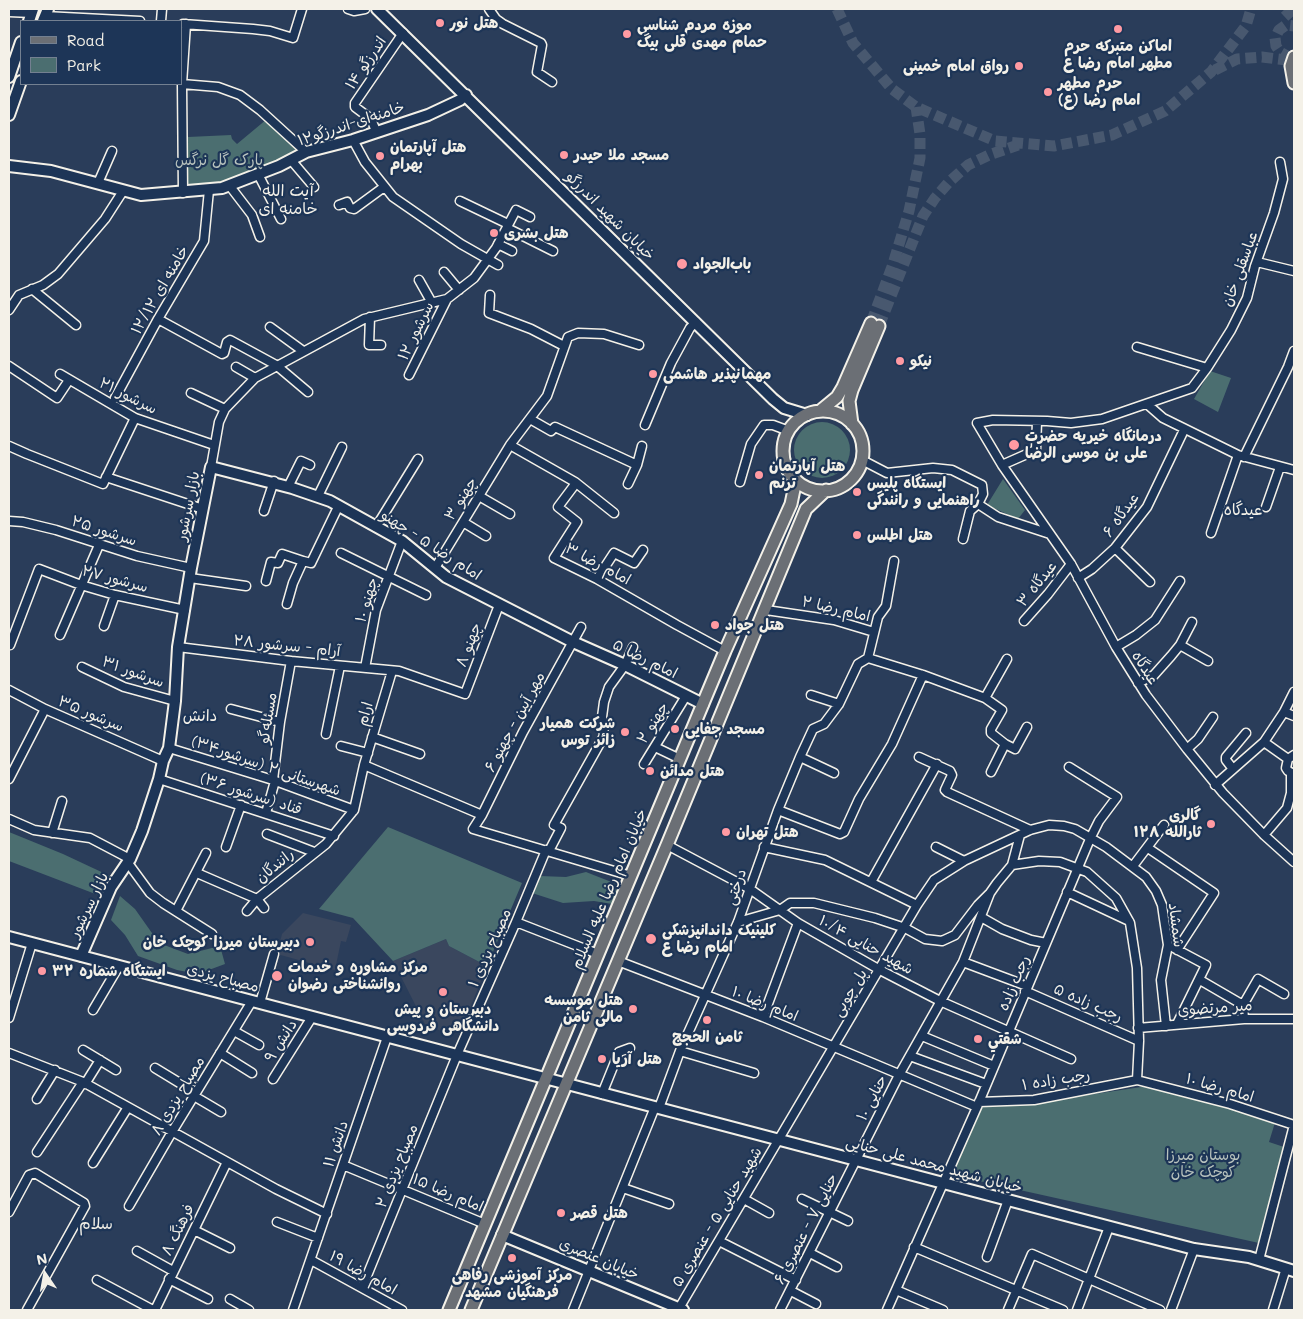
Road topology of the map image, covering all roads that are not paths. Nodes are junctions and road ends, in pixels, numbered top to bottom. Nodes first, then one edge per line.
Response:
1 (302, 9) edge
2 (348, 9) edge
3 (365, 9) edge
4 (378, 9) edge
5 (489, 9) edge
6 (9, 12) edge
7 (31, 14) edge
8 (46, 15) edge
9 (124, 20) edge
10 (184, 24) edge
11 (403, 33) junction
12 (20, 45) edge
13 (1294, 57) edge
14 (9, 77) edge
15 (552, 82) dead end
16 (1294, 83) edge
17 (20, 84) edge
18 (182, 84) edge
19 (466, 95) junction
20 (9, 115) edge
21 (376, 131) junction
22 (352, 140) junction
23 (112, 151) dead end
24 (306, 152) junction
25 (291, 160) junction
26 (1280, 162) dead end
27 (9, 166) edge
28 (258, 174) junction
29 (98, 183) junction
30 (229, 185) junction
31 (384, 186) junction
32 (314, 187) dead end
33 (209, 190) junction
34 (123, 191) junction
35 (183, 193) junction
36 (460, 201) dead end
37 (339, 205) dead end
38 (530, 216) dead end
39 (281, 219) dead end
40 (508, 226) junction
41 (260, 238) dead end
42 (498, 244) junction
43 (512, 251) dead end
44 (553, 251) dead end
45 (488, 259) junction
46 (1257, 262) junction
47 (498, 265) dead end
48 (1294, 271) edge
49 (444, 272) dead end
50 (419, 280) dead end
51 (32, 290) junction
52 (458, 290) junction
53 (490, 295) dead end
54 (447, 299) junction
55 (432, 303) junction
56 (9, 310) edge
57 (370, 317) junction
58 (158, 319) junction
59 (696, 322) junction
60 (76, 325) dead end
61 (270, 328) dead end
62 (639, 345) dead end
63 (381, 346) dead end
64 (564, 346) junction
65 (1137, 347) dead end
66 (303, 351) junction
67 (1294, 351) edge
68 (276, 365) junction
69 (9, 366) edge
70 (236, 367) dead end
71 (1207, 368) junction
72 (1291, 368) edge
73 (60, 374) dead end
74 (409, 374) dead end
75 (255, 378) junction
76 (69, 380) junction
77 (308, 392) dead end
78 (191, 393) dead end
79 (115, 398) dead end
80 (1147, 404) junction
81 (225, 409) junction
82 (820, 411) junction
83 (807, 415) junction
84 (135, 418) junction
85 (530, 419) junction
86 (1037, 421) junction
87 (977, 423) joint
88 (852, 424) junction
89 (645, 425) dead end
90 (1184, 430) junction
91 (788, 431) junction
92 (214, 445) junction
93 (510, 445) junction
94 (9, 446) edge
95 (642, 446) dead end
96 (342, 448) dead end
97 (1241, 456) junction
98 (418, 459) dead end
99 (862, 460) junction
100 (310, 465) dead end
101 (637, 465) junction
102 (1002, 465) junction
103 (211, 467) junction
104 (1280, 467) junction
105 (1294, 470) edge
106 (106, 477) junction
107 (796, 480) junction
108 (274, 482) junction
109 (740, 482) dead end
110 (576, 483) junction
111 (628, 484) dead end
112 (288, 488) junction
113 (826, 490) junction
114 (318, 496) junction
115 (479, 496) junction
116 (978, 504) junction
117 (338, 507) junction
118 (1266, 507) dead end
119 (203, 509) junction
120 (264, 511) dead end
121 (614, 513) dead end
122 (510, 514) dead end
123 (9, 521) edge
124 (463, 522) junction
125 (376, 526) junction
126 (1211, 533) dead end
127 (1050, 534) junction
128 (486, 536) dead end
129 (963, 538) dead end
130 (402, 541) junction
131 (99, 545) junction
132 (1115, 548) junction
133 (643, 550) dead end
134 (341, 553) dead end
135 (303, 561) junction
136 (894, 561) dead end
137 (1071, 564) junction
138 (435, 568) junction
139 (190, 573) junction
140 (388, 577) junction
141 (1078, 578) junction
142 (597, 579) junction
143 (266, 581) dead end
144 (1180, 581) dead end
145 (1150, 582) dead end
146 (81, 585) junction
147 (246, 586) dead end
148 (115, 595) junction
149 (426, 595) dead end
150 (288, 604) dead end
151 (499, 604) junction
152 (185, 610) junction
153 (766, 610) junction
154 (1024, 621) dead end
155 (1192, 622) dead end
156 (104, 626) dead end
157 (581, 627) dead end
158 (874, 632) junction
159 (60, 634) dead end
160 (574, 642) junction
161 (10, 645) edge
162 (1180, 645) junction
163 (178, 647) junction
164 (633, 647) dead end
165 (1116, 647) junction
166 (725, 651) junction
167 (868, 658) junction
168 (1007, 659) dead end
169 (291, 661) junction
170 (1208, 661) dead end
171 (625, 665) junction
172 (340, 666) junction
173 (82, 667) dead end
174 (364, 668) junction
175 (392, 671) junction
176 (923, 675) junction
177 (1138, 683) junction
178 (9, 690) edge
179 (1294, 692) edge
180 (465, 694) joint
181 (811, 695) dead end
182 (686, 696) junction
183 (985, 698) junction
184 (175, 701) junction
185 (703, 704) junction
186 (839, 704) junction
187 (44, 709) junction
188 (231, 709) dead end
189 (1284, 712) junction
190 (1294, 716) edge
191 (1213, 717) dead end
192 (280, 722) junction
193 (1027, 727) dead end
194 (1246, 733) dead end
195 (326, 734) dead end
196 (372, 737) junction
197 (1264, 742) junction
198 (1005, 744) junction
199 (341, 746) dead end
200 (654, 747) junction
201 (169, 748) junction
202 (1187, 749) junction
203 (368, 753) junction
204 (420, 754) dead end
205 (800, 757) junction
206 (919, 757) dead end
207 (1291, 757) edge
208 (680, 759) junction
209 (163, 760) junction
210 (644, 764) dead end
211 (937, 764) junction
212 (364, 765) junction
213 (1069, 767) dead end
214 (1234, 769) junction
215 (991, 772) dead end
216 (834, 773) dead end
217 (1293, 774) edge
218 (9, 779) edge
219 (159, 779) junction
220 (274, 781) junction
221 (1215, 785) junction
222 (62, 801) dead end
223 (241, 805) junction
224 (354, 810) junction
225 (778, 810) junction
226 (266, 813) junction
227 (482, 816) junction
228 (9, 819) edge
229 (1164, 825) dead end
230 (1030, 830) junction
231 (52, 833) junction
232 (267, 834) dead end
233 (1020, 835) junction
234 (1264, 835) junction
235 (334, 836) junction
236 (1090, 839) junction
237 (667, 845) junction
238 (226, 847) dead end
239 (764, 847) junction
240 (936, 847) dead end
241 (1148, 848) junction
242 (1294, 848) edge
243 (547, 851) junction
244 (314, 852) junction
245 (206, 853) dead end
246 (1288, 855) junction
247 (129, 861) junction
248 (964, 861) junction
249 (1294, 862) edge
250 (1012, 866) junction
251 (1133, 866) junction
252 (1078, 868) junction
253 (197, 873) junction
254 (631, 876) junction
255 (871, 882) junction
256 (750, 889) junction
257 (1067, 892) junction
258 (990, 893) junction
259 (256, 899) junction
260 (917, 905) junction
261 (264, 908) dead end
262 (247, 910) dead end
263 (780, 910) junction
264 (176, 911) junction
265 (982, 917) junction
266 (1129, 921) junction
267 (516, 922) junction
268 (738, 922) junction
269 (798, 923) junction
270 (904, 928) junction
271 (212, 934) dead end
272 (9, 937) edge
273 (32, 943) junction
274 (1046, 943) junction
275 (1168, 945) junction
276 (1177, 950) junction
277 (274, 954) dead end
278 (598, 954) junction
279 (81, 956) junction
280 (618, 961) junction
281 (963, 962) junction
282 (119, 966) junction
283 (880, 970) junction
284 (1200, 980) junction
285 (1026, 989) junction
286 (704, 994) junction
287 (1284, 994) dead end
288 (940, 1001) junction
289 (256, 1002) junction
290 (1243, 1005) junction
291 (93, 1010) dead end
292 (312, 1017) junction
293 (763, 1017) junction
294 (9, 1018) edge
295 (1244, 1019) junction
296 (1294, 1019) edge
297 (1177, 1024) junction
298 (1166, 1026) junction
299 (1138, 1028) junction
300 (234, 1031) junction
301 (1008, 1032) junction
302 (922, 1036) junction
303 (388, 1037) junction
304 (1139, 1041) junction
305 (259, 1046) dead end
306 (834, 1047) junction
307 (630, 1048) dead end
308 (83, 1050) dead end
309 (680, 1051) junction
310 (9, 1053) edge
311 (220, 1053) junction
312 (457, 1056) junction
313 (910, 1056) junction
314 (1072, 1059) dead end
315 (100, 1060) junction
316 (994, 1066) junction
317 (155, 1068) dead end
318 (55, 1070) junction
319 (116, 1070) dead end
320 (252, 1073) dead end
321 (754, 1073) dead end
322 (900, 1075) junction
323 (273, 1079) dead end
324 (546, 1079) junction
325 (1137, 1080) junction
326 (84, 1083) junction
327 (986, 1084) junction
328 (567, 1085) junction
329 (602, 1094) junction
330 (195, 1095) junction
331 (37, 1099) dead end
332 (978, 1104) junction
333 (128, 1107) junction
334 (657, 1108) junction
335 (221, 1112) dead end
336 (1294, 1125) edge
337 (172, 1132) junction
338 (779, 1140) junction
339 (38, 1152) dead end
340 (856, 1160) junction
341 (227, 1162) junction
342 (93, 1163) dead end
343 (343, 1165) junction
344 (942, 1183) junction
345 (402, 1188) junction
346 (623, 1188) junction
347 (744, 1199) junction
348 (802, 1199) dead end
349 (1008, 1200) junction
350 (669, 1204) dead end
351 (130, 1206) dead end
352 (9, 1212) edge
353 (831, 1212) junction
354 (769, 1213) dead end
355 (326, 1214) junction
356 (848, 1221) dead end
357 (277, 1222) dead end
358 (485, 1224) junction
359 (1108, 1227) junction
360 (194, 1230) junction
361 (502, 1235) junction
362 (318, 1238) junction
363 (719, 1241) junction
364 (914, 1247) junction
365 (230, 1248) dead end
366 (1194, 1249) junction
367 (137, 1251) dead end
368 (810, 1252) junction
369 (987, 1257) dead end
370 (311, 1260) junction
371 (1260, 1260) junction
372 (837, 1266) dead end
373 (1290, 1269) edge
374 (174, 1271) junction
375 (589, 1271) junction
376 (170, 1279) junction
377 (1089, 1279) junction
378 (97, 1280) dead end
379 (796, 1280) junction
380 (362, 1288) junction
381 (896, 1290) junction
382 (791, 1291) junction
383 (1016, 1291) junction
384 (208, 1299) dead end
385 (230, 1299) dead end
386 (816, 1304) dead end
387 (393, 1308) edge
388 (27, 1310) edge
389 (154, 1310) edge
390 (249, 1310) edge
391 (294, 1310) edge
392 (402, 1310) edge
393 (449, 1310) edge
394 (472, 1310) edge
395 (573, 1310) edge
396 (680, 1310) edge
397 (780, 1310) edge
398 (887, 1310) edge
399 (943, 1310) edge
400 (1008, 1310) edge
401 (1062, 1310) edge
402 (1077, 1310) edge
403 (1160, 1310) edge
404 (1171, 1310) edge
405 (1273, 1310) edge

1 - 10 street
2 - 3 street
4 - 11 main road, خیابان شهید اندرزگو
5 - 15 street
6 - 7 street
8 - 9 street
10 - 18 street
11 - 19 main road, خیابان شهید اندرزگو
11 - 21 street, اندرزگو ۱۴
12 - 14 main road
13 - 16 main road
17 - 20 main road
18 - 24 street
18 - 35 street
19 - 21 main road, خامنه‌ای-اندرزگو۱۲
19 - 59 main road, خیابان شهید اندرزگو
21 - 22 main road, خامنه‌ای-اندرزگو۱۲
22 - 24 main road, خامنه‌ای-اندرزگو۱۲
22 - 31 street
23 - 29 street
24 - 25 main road, خامنه‌ای-اندرزگو۱۲
25 - 28 main road, خامنه‌ای-اندرزگو۱۲
25 - 32 street
26 - 46 street, عباسقلی خان
27 - 29 main road, خامنه‌ای-اندرزگو۱۲
28 - 30 main road, خامنه‌ای-اندرزگو۱۲
28 - 39 street
29 - 34 main road, خامنه‌ای-اندرزگو۱۲
30 - 33 main road, خامنه‌ای-اندرزگو۱۲
30 - 41 street
31 - 37 street
31 - 45 street
33 - 35 main road, خامنه‌ای-اندرزگو۱۲
33 - 58 street, خامنه ای ۱۲/۱۲
34 - 35 main road, خامنه‌ای-اندرزگو۱۲
34 - 51 street
36 - 40 street
38 - 40 street, بازار سرشور
40 - 42 street, بازار سرشور
40 - 44 street
42 - 43 street
42 - 45 street, بازار سرشور
45 - 47 street
45 - 52 street, بازار سرشور
46 - 48 street
46 - 71 street, عباسقلی خان
49 - 52 street
50 - 55 street
51 - 56 street
51 - 60 street
52 - 54 street, بازار سرشور
53 - 64 street
54 - 55 street, بازار سرشور
54 - 74 street, سرشور ۱۲
55 - 57 street, بازار سرشور
57 - 63 street
57 - 66 street, بازار سرشور
58 - 68 street
58 - 79 street, خامنه ای ۱۲/۱۲
59 - 83 main road, خیابان شهید اندرزگو
59 - 89 street
61 - 66 street
62 - 64 street
64 - 85 street, چهنو ۳
65 - 71 street
66 - 68 street, بازار سرشور
67 - 72 street
68 - 75 street, بازار سرشور
68 - 77 street
69 - 76 street
70 - 75 street
71 - 80 street, عباسقلی خان
72 - 97 street
73 - 76 street, سرشور ۲۱
75 - 81 street, بازار سرشور
76 - 84 street, سرشور ۲۱
78 - 81 street
80 - 86 street, عباسقلی خان
80 - 90 street
81 - 92 street, بازار سرشور
82 - 83 main road
82 - 88 main road
82 - 88 main road
83 - 91 main road
84 - 92 street, سرشور ۲۱
84 - 106 street
85 - 93 street, چهنو ۳
85 - 101 street
86 - 87 street, عباسقلی خان
86 - 102 street
87 - 102 street, عیدگاه
88 - 99 main road
90 - 97 street
90 - 132 street, عیدگاه ۶
91 - 107 main road
91 - 109 street
92 - 103 street, بازار سرشور
93 - 110 street
93 - 115 street, چهنو ۳
94 - 106 street
95 - 101 street
96 - 114 street
97 - 104 street
97 - 126 street
98 - 125 street
99 - 113 main road
99 - 116 street
100 - 112 street
101 - 111 street
102 - 127 street, عیدگاه
103 - 108 main road, امام رضا ۵ - چهنو
103 - 119 main road, بازار سرشور
104 - 105 street
104 - 118 street
106 - 119 street
107 - 113 main road
107 - 166 main road, خیابان امام رضا علیه السلام
108 - 112 main road, امام رضا ۵ - چهنو
108 - 120 street
110 - 121 street
110 - 142 street, امام رضا ۳
112 - 114 main road, امام رضا ۵ - چهنو
113 - 153 main road
114 - 117 main road, امام رضا ۵ - چهنو
115 - 122 street
115 - 124 street, چهنو ۳
116 - 127 street
116 - 129 street
117 - 125 main road, امام رضا ۵ - چهنو
117 - 135 street
119 - 139 main road, بازار سرشور
123 - 131 street, سرشور ۲۵
124 - 128 street
124 - 138 street, چهنو ۳
125 - 130 main road, امام رضا ۵ - چهنو
127 - 137 street, عیدگاه
130 - 138 main road, امام رضا ۵ - چهنو
130 - 140 street, چهنو ۱۰
131 - 139 street, سرشور ۲۵
131 - 146 street
132 - 141 street, عیدگاه ۶
132 - 145 street
133 - 142 street
134 - 140 street
135 - 143 street
135 - 150 street
136 - 158 street
137 - 141 street, عیدگاه
137 - 154 street, عیدگاه ۳
138 - 151 main road, امام رضا ۵ - چهنو
139 - 147 street, سرشور ۲۵
139 - 152 main road, بازار سرشور
140 - 149 street
140 - 174 street, چهنو ۱۰
141 - 165 street, عیدگاه
142 - 166 street, امام رضا ۳
144 - 165 street
146 - 148 street, سرشور ۲۷
146 - 159 street
146 - 161 street, سرشور ۲۷
148 - 152 street, سرشور ۲۷
148 - 156 street
151 - 160 main road, امام رضا ۵ - چهنو
151 - 180 street, چهنو ۸
152 - 163 main road, بازار سرشور
153 - 158 street, امام رضا ۲
153 - 237 main road
155 - 162 street
157 - 160 street, مهر آیین - چهنو ۶
158 - 167 street, امام رضا ۲
160 - 171 main road, امام رضا ۵
160 - 227 street, مهر آیین - چهنو ۶
162 - 170 street
162 - 177 street
163 - 169 street, آرام - سرشور ۲۸
163 - 184 main road, بازار سرشور
164 - 171 street
165 - 177 street, عیدگاه
166 - 185 main road, خیابان امام رضا علیه السلام
167 - 176 street
167 - 186 street, درختی
168 - 183 street
169 - 172 street, آرام - سرشور ۲۸
169 - 192 street, مسئله‌گو
171 - 182 main road, امام رضا ۵
171 - 243 street, مصباح یزدی ۱
172 - 174 street, آرام - سرشور ۲۸
172 - 195 street
173 - 184 street, سرشور ۳۱
174 - 175 street, آرام - سرشور ۲۸
175 - 180 street, آرام - سرشور ۲۸
175 - 196 street, ارام
176 - 183 street
176 - 225 street
177 - 202 street, عیدگاه
178 - 187 street, سرشور ۳۵
179 - 189 street
181 - 186 street
182 - 185 main road, امام رضا ۵
182 - 200 street, چهنو ۲
183 - 198 street
184 - 201 main road, بازار سرشور
185 - 208 main road, خیابان امام رضا علیه السلام
186 - 205 street, درختی
187 - 209 street, سرشور ۳۵
187 - 218 street
188 - 192 street
189 - 190 street
189 - 197 street
191 - 202 street
192 - 220 street, مسئله‌گو
193 - 198 street
194 - 214 street
196 - 203 street, ارام
196 - 204 street
197 - 207 street
197 - 214 street
198 - 215 street
199 - 203 street
200 - 208 street
200 - 210 street, چهنو ۲
201 - 209 main road, بازار سرشور
201 - 220 street, شهرستانی ۲ (سرشور۳۴)
202 - 221 street, عیدگاه
203 - 212 street, ارام
205 - 216 street
205 - 225 street, درختی
206 - 211 street
207 - 217 street
208 - 254 main road, خیابان امام رضا علیه السلام
209 - 219 main road, بازار سرشور
211 - 230 street
211 - 255 street
212 - 224 street, رانندگان
212 - 227 street
213 - 236 street, رجب زاده
214 - 221 street
217 - 234 street
219 - 223 street, قناد (سرشور ۳۶)
219 - 247 main road, بازار سرشور
220 - 224 street, شهرستانی ۲ (سرشور۳۴)
220 - 226 street, مسئله‌گو
221 - 234 street, عیدگاه
222 - 231 street
223 - 226 street, قناد (سرشور ۳۶)
223 - 238 street
224 - 235 street, رانندگان
225 - 239 street, درختی
226 - 235 street, قناد (سرشور ۳۶)
227 - 243 street, مهر آیین - چهنو ۶
228 - 231 street
229 - 241 street
230 - 233 street, شمشاد
230 - 236 street, شمشاد
231 - 247 street
232 - 244 street
233 - 248 street
233 - 250 street
234 - 246 street, عیدگاه
235 - 244 street, رانندگان
236 - 251 street, شمشاد
236 - 252 street, رجب زاده
237 - 256 street, شهید حنایی ۱۰/۴
237 - 280 main road
239 - 255 street
239 - 256 street, درختی
240 - 248 street
241 - 251 street
241 - 276 street
242 - 246 street
243 - 254 street
243 - 267 street, مصباح یزدی ۱
244 - 259 street, رانندگان
245 - 253 street
246 - 249 street, عیدگاه
247 - 264 street
247 - 279 main road, بازار سرشور
248 - 260 street
250 - 252 street
250 - 258 street
251 - 275 street, شمشاد
252 - 257 street, رجب زاده
252 - 266 street
253 - 259 street, رانندگان
253 - 264 street
254 - 278 main road, خیابان امام رضا علیه السلام
255 - 260 street
256 - 263 street, شهید حنایی ۱۰/۴
256 - 268 street, درختی
257 - 266 street
257 - 274 street, رجب زاده
258 - 265 street, حنایی ۱۰
258 - 270 street
259 - 261 street
259 - 262 street
260 - 270 street, پل چوبی
263 - 268 street
263 - 269 street, شهید حنایی ۱۰/۴
263 - 270 street
264 - 271 street
265 - 274 street
265 - 281 street, حنایی ۱۰
266 - 299 street
267 - 278 street
267 - 312 street, مصباح یزدی ۱
268 - 286 street, درختی
269 - 283 street, شهید حنایی ۱۰/۴
269 - 293 street
270 - 283 street, پل چوبی
272 - 273 main road, مصباح یزدی
273 - 279 main road, مصباح یزدی
273 - 294 street
274 - 285 street, رجب زاده
275 - 276 street
275 - 298 street, شمشاد
276 - 284 street
277 - 289 street, مصباح یزدی ۸
278 - 324 main road, خیابان امام رضا علیه السلام
279 - 282 main road, مصباح یزدی
280 - 286 street, امام رضا ۱۰
280 - 328 main road
281 - 285 street, رجب زاده ۵
281 - 288 street, حنایی ۱۰
282 - 289 main road, مصباح یزدی
282 - 291 street
283 - 288 street, شهید حنایی ۱۰/۴
283 - 306 street, پل چوبی
284 - 290 street
284 - 297 street
285 - 301 street, رجب زاده
285 - 304 street, رجب زاده ۵
286 - 293 street, امام رضا ۱۰
286 - 309 street, درختی
287 - 290 street
288 - 301 street, شهید حنایی ۱۰/۴
288 - 302 street, حنایی ۱۰
289 - 292 main road, مصباح یزدی
289 - 300 street, مصباح یزدی ۸
290 - 295 street
292 - 303 main road, مصباح یزدی
292 - 323 street, دانش ۹
293 - 306 street, امام رضا ۱۰
295 - 296 street, میر مرتضوی
295 - 297 street, میر مرتضوی
297 - 298 street, میر مرتضوی
298 - 299 street, میر مرتضوی
299 - 304 street
300 - 305 street
300 - 311 street, مصباح یزدی ۸
301 - 314 street, شهید حنایی ۱۰/۴
301 - 316 street, رجب زاده
302 - 313 street, حنایی ۱۰
302 - 316 street
303 - 312 main road, مصباح یزدی
303 - 343 street, دانش ۱۱
304 - 325 street
306 - 322 street, امام رضا ۱۰
306 - 338 street, پل چوبی
307 - 329 street
308 - 315 street
309 - 321 street
309 - 334 street, درختی
310 - 318 street
311 - 320 street
311 - 330 street, مصباح یزدی ۸
312 - 324 main road, مصباح یزدی
312 - 345 street, مصباح یزدی ۲
313 - 322 street, حنایی ۱۰
313 - 327 street
315 - 319 street
315 - 326 street
316 - 327 street, رجب زاده
317 - 330 street
318 - 326 street
318 - 331 street
322 - 332 street, امام رضا ۱۰
322 - 340 street, حنایی ۱۰
324 - 328 main road, مصباح یزدی
324 - 358 main road, خیابان امام رضا علیه السلام
325 - 332 street, رجب زاده ۱
325 - 336 street, امام رضا ۱۰
326 - 333 street
326 - 339 street
327 - 332 street, رجب زاده
328 - 329 main road, خیابان شهید محمد علی حنایی
328 - 361 main road
329 - 334 main road, خیابان شهید محمد علی حنایی
330 - 335 street
330 - 337 street, مصباح یزدی ۸
332 - 344 street, رجب زاده
333 - 337 street
333 - 342 street
334 - 338 main road, خیابان شهید محمد علی حنایی
334 - 346 street, درختی
336 - 371 street
337 - 341 street
337 - 351 street, مصباح یزدی ۸
338 - 340 main road, خیابان شهید محمد علی حنایی
338 - 347 street, شهید حنایی ۵ - عنصری ۵
340 - 344 main road, خیابان شهید محمد علی حنایی
340 - 353 street, حنایی ۷ - عنصری ۶
341 - 355 street
341 - 360 street, فرهنگ ۸
343 - 345 street, امام رضا ۱۵
343 - 355 street, دانش ۱۱
344 - 349 main road, خیابان شهید محمد علی حنایی
344 - 364 street, رجب زاده
345 - 358 street, امام رضا ۱۵
345 - 380 street, مصباح یزدی ۲
346 - 350 street
346 - 375 street, درختی
347 - 354 street
347 - 363 street, شهید حنایی ۵ - عنصری ۵
348 - 353 street
349 - 359 main road, خیابان شهید محمد علی حنایی
349 - 369 street
352 - 388 street
353 - 356 street
353 - 368 street, حنایی ۷ - عنصری ۶
355 - 362 street, دانش ۱۱
357 - 362 street
358 - 393 main road, خیابان امام رضا علیه السلام
359 - 366 main road, خیابان شهید محمد علی حنایی
359 - 377 street
360 - 365 street
360 - 374 street, فرهنگ ۸
361 - 375 main road, خیابان عنصری
361 - 394 main road
362 - 370 street, دانش ۱۱
363 - 379 street
363 - 396 street, شهید حنایی ۵ - عنصری ۵
364 - 381 street, رجب زاده
364 - 383 street
366 - 371 main road, خیابان شهید محمد علی حنایی
366 - 404 street
367 - 374 street
368 - 372 street
368 - 379 street, حنایی ۷ - عنصری ۶
370 - 380 street, امام رضا ۱۹
370 - 391 street, دانش ۱۱
371 - 373 main road, خیابان شهید محمد علی حنایی
373 - 405 street
374 - 376 street, فرهنگ ۸
375 - 395 street, درختی
375 - 396 main road, خیابان عنصری
376 - 384 street
376 - 389 street, فرهنگ ۸
377 - 383 street
377 - 402 street
377 - 403 street
378 - 389 street
379 - 382 street, حنایی ۷ - عنصری ۶
380 - 387 street, امام رضا ۱۹
381 - 398 street, رجب زاده
381 - 399 street
382 - 386 street
382 - 397 street, حنایی ۷ - عنصری ۶
383 - 400 street
383 - 401 street
385 - 390 street
387 - 392 street, امام رضا ۱۹

